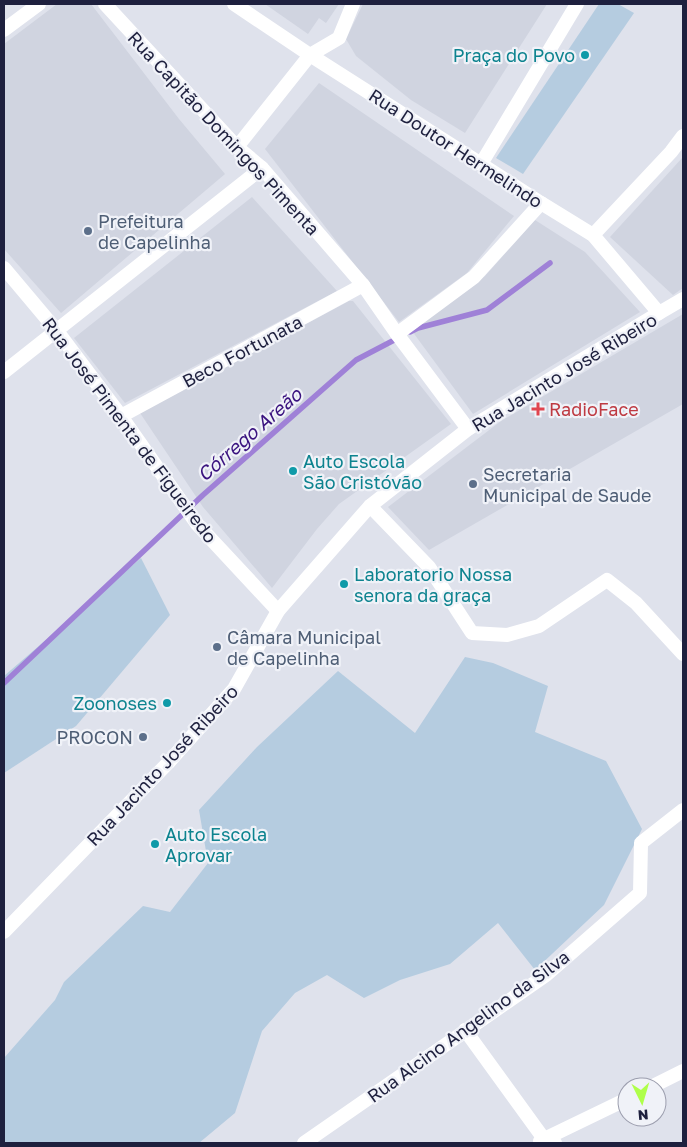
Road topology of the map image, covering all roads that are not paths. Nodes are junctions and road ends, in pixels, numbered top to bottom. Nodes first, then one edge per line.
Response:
1 (39, 4) edge
2 (104, 4) edge
3 (234, 4) edge
4 (353, 4) edge
5 (577, 4) edge
6 (4, 30) edge
7 (310, 55) junction
8 (683, 136) edge
9 (237, 146) junction
10 (481, 164) junction
11 (262, 168) junction
12 (541, 203) junction
13 (593, 235) junction
14 (4, 268) edge
15 (363, 285) junction
16 (683, 298) edge
17 (659, 313) junction
18 (57, 331) junction
19 (397, 335) junction
20 (4, 372) edge
21 (121, 416) junction
22 (468, 429) junction
23 (370, 506) junction
24 (278, 611) junction
25 (683, 654) edge
26 (683, 810) edge
27 (4, 932) edge
28 (465, 1030) junction
29 (683, 1071) edge
30 (667, 1079) edge
31 (617, 1104) edge
32 (545, 1142) edge
33 (304, 1143) edge

1 - 6 street
2 - 9 street, Rua Capitão Domingos Pimenta
3 - 7 street, Rua Doutor Hermelindo
4 - 7 street
5 - 10 street
7 - 9 street
7 - 10 street, Rua Doutor Hermelindo
8 - 13 street
9 - 11 street, Rua Capitão Domingos Pimenta
10 - 12 street, Rua Doutor Hermelindo
11 - 15 street, Rua Capitão Domingos Pimenta
11 - 18 street
12 - 13 street, Rua Doutor Hermelindo
12 - 19 street
13 - 17 street, Rua Doutor Hermelindo
14 - 18 street, Rua José Pimenta de Figueiredo
15 - 19 street, Rua Capitão Domingos Pimenta
15 - 21 street, Beco Fortunata
16 - 17 street, Rua Jacinto José Ribeiro
17 - 22 street, Rua Jacinto José Ribeiro
18 - 20 street
18 - 21 street, Rua José Pimenta de Figueiredo
19 - 22 street, Rua Capitão Domingos Pimenta
21 - 24 street, Rua José Pimenta de Figueiredo
22 - 23 street, Rua Jacinto José Ribeiro
23 - 24 street, Rua Jacinto José Ribeiro
23 - 25 street
24 - 27 street, Rua Jacinto José Ribeiro
26 - 28 street, Rua Alcino Angelino da Silva
28 - 32 street
28 - 33 street, Rua Alcino Angelino da Silva
29 - 30 street
31 - 32 street

